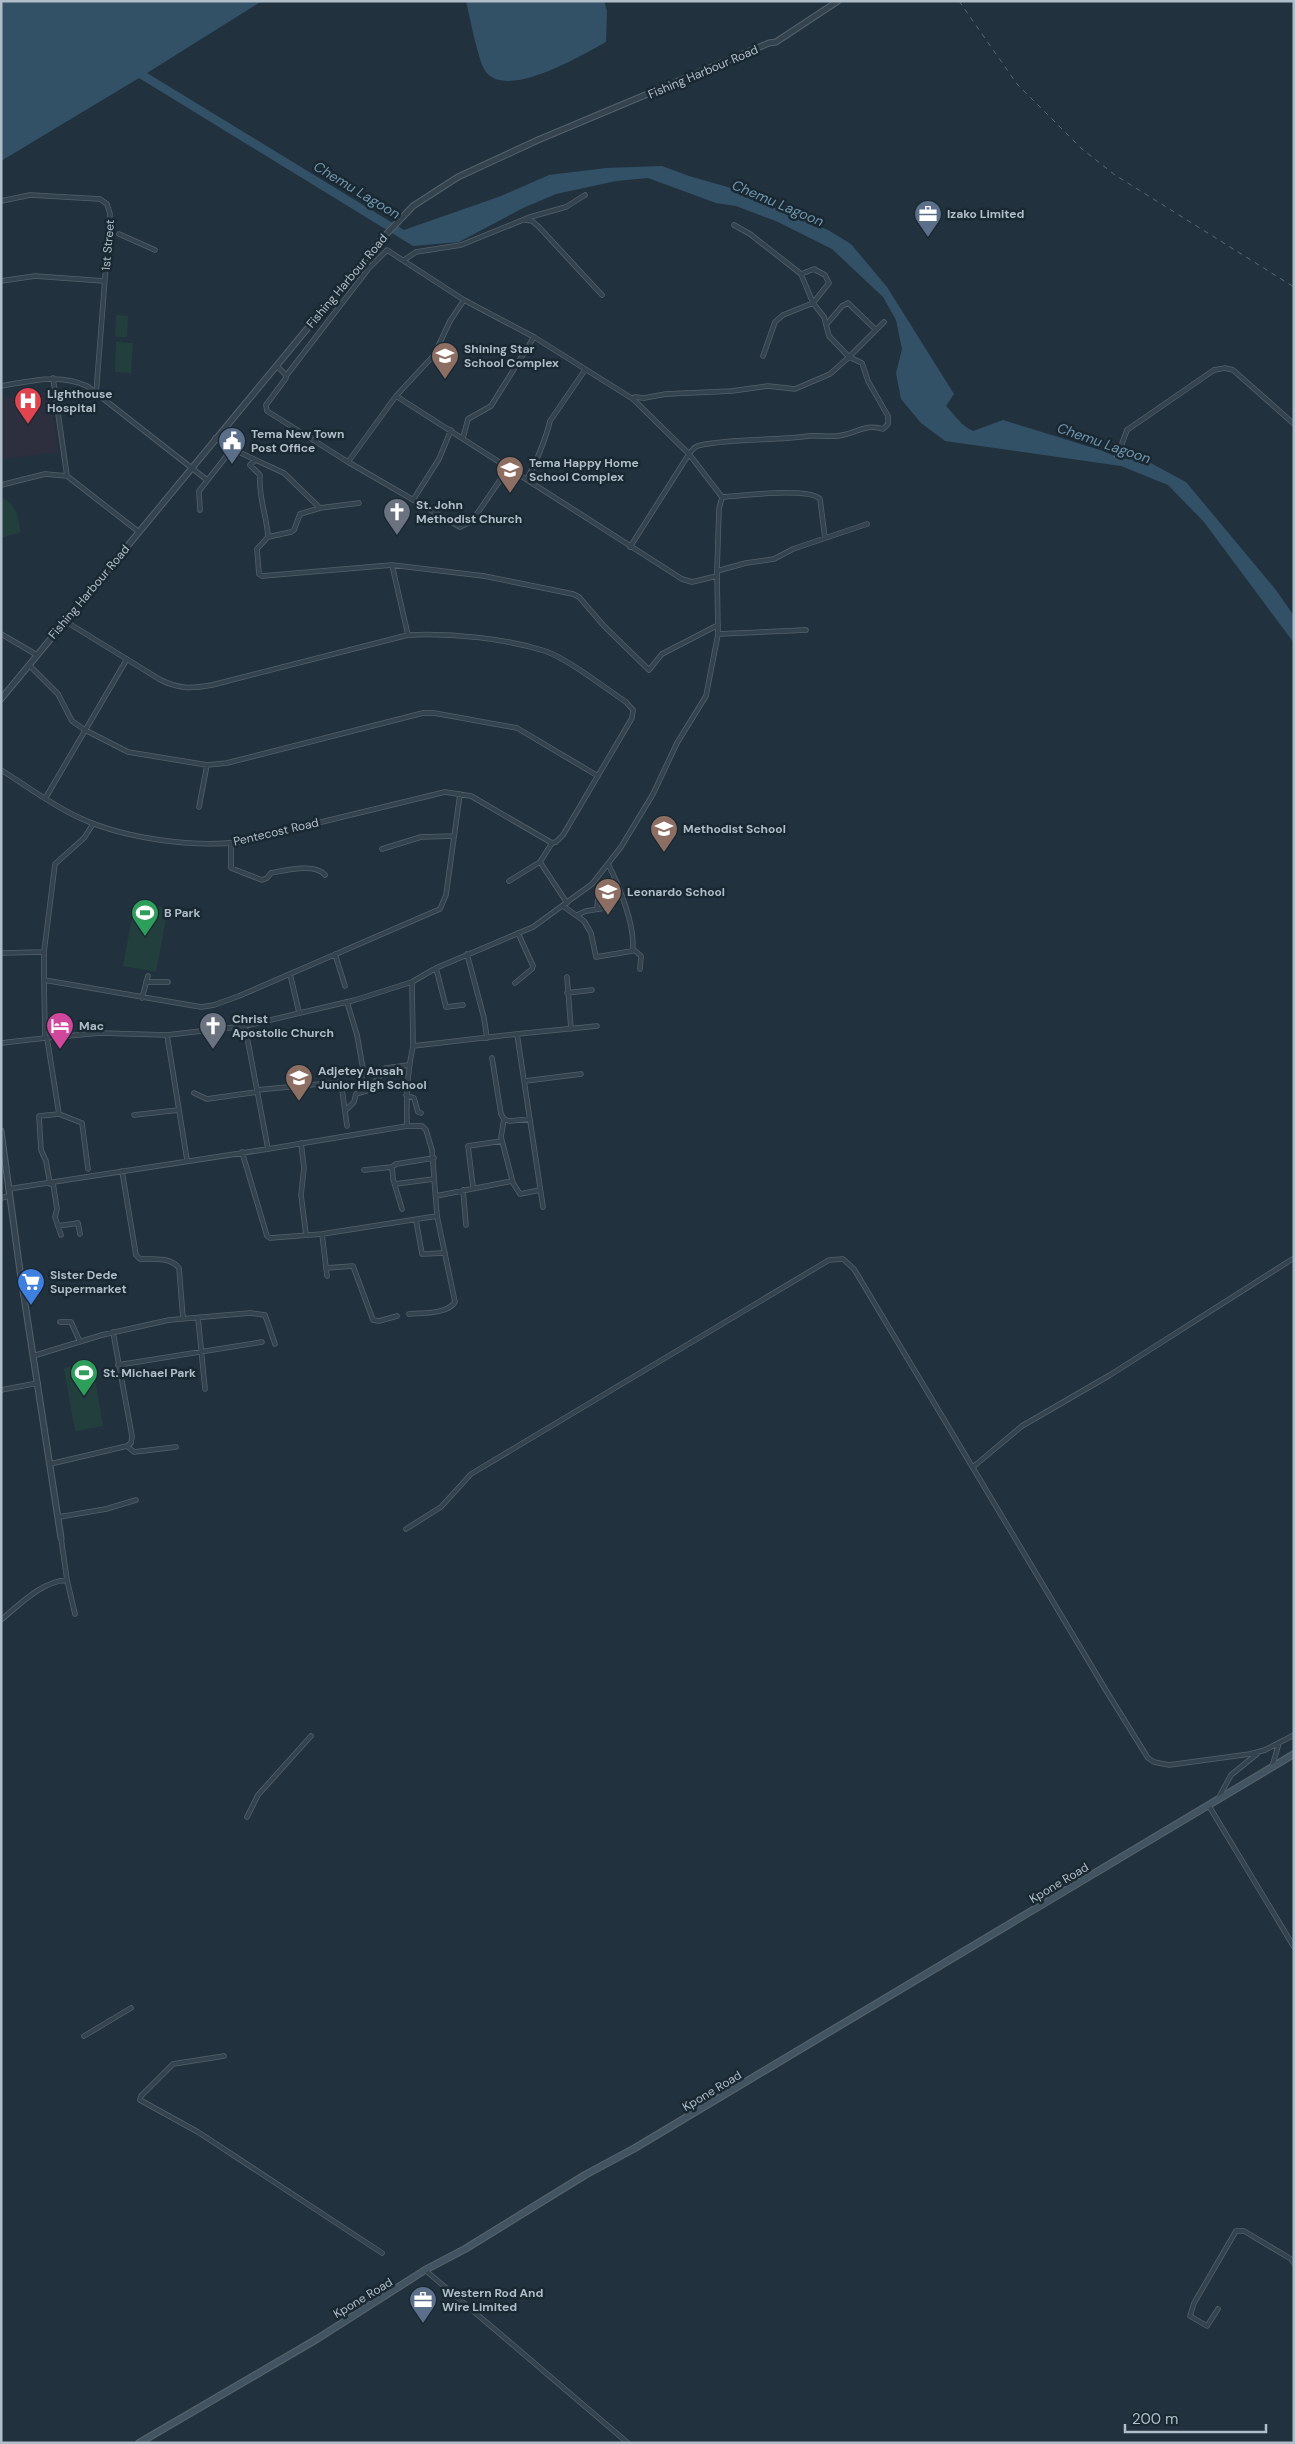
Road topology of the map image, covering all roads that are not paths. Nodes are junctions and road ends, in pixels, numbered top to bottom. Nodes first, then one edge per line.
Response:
1 (838, 1) edge
2 (585, 195) dead end
3 (1, 201) edge
4 (520, 221) junction
5 (734, 226) dead end
6 (119, 234) dead end
7 (378, 242) junction
8 (155, 250) dead end
9 (387, 250) junction
10 (404, 260) junction
11 (362, 263) junction
12 (368, 268) junction
13 (801, 274) junction
14 (104, 280) junction
15 (1, 281) edge
16 (602, 295) dead end
17 (464, 300) junction
18 (813, 303) junction
19 (884, 322) dead end
20 (826, 325) junction
21 (876, 330) junction
22 (534, 337) junction
23 (763, 356) dead end
24 (849, 357) junction
25 (277, 366) junction
26 (585, 370) junction
27 (286, 376) junction
28 (53, 378) junction
29 (1, 386) edge
30 (96, 394) junction
31 (396, 396) junction
32 (633, 399) junction
33 (1294, 424) edge
34 (451, 430) junction
35 (215, 438) junction
36 (463, 438) junction
37 (232, 449) junction
38 (689, 454) junction
39 (1117, 457) dead end
40 (255, 460) junction
41 (348, 462) junction
42 (509, 467) junction
43 (190, 468) junction
44 (67, 476) junction
45 (527, 479) junction
46 (207, 480) junction
47 (1, 484) edge
48 (722, 497) junction
49 (413, 500) junction
50 (359, 503) dead end
51 (320, 508) junction
52 (200, 510) dead end
53 (867, 524) dead end
54 (139, 532) junction
55 (268, 537) junction
56 (825, 538) junction
57 (630, 547) junction
58 (392, 565) junction
59 (717, 574) junction
60 (65, 621) junction
61 (718, 625) junction
62 (806, 630) dead end
63 (1, 634) edge
64 (718, 634) junction
65 (408, 636) junction
66 (37, 655) junction
67 (127, 658) junction
68 (29, 665) junction
69 (1, 699) edge
70 (85, 730) junction
71 (207, 765) junction
72 (1, 770) edge
73 (598, 776) junction
74 (460, 794) junction
75 (46, 797) junction
76 (199, 807) dead end
77 (93, 824) junction
78 (454, 836) junction
79 (231, 843) junction
80 (552, 843) junction
81 (382, 849) dead end
82 (540, 862) junction
83 (608, 864) junction
84 (325, 875) dead end
85 (509, 882) dead end
86 (618, 885) junction
87 (565, 905) junction
88 (612, 907) dead end
89 (598, 909) junction
90 (577, 916) junction
91 (518, 933) junction
92 (633, 949) junction
93 (44, 952) junction
94 (1, 953) edge
95 (335, 954) junction
96 (467, 954) junction
97 (436, 968) junction
98 (640, 969) dead end
99 (290, 974) junction
100 (148, 976) dead end
101 (567, 977) dead end
102 (44, 980) junction
103 (146, 982) junction
104 (168, 982) dead end
105 (412, 982) junction
106 (515, 983) dead end
107 (345, 986) dead end
108 (592, 990) dead end
109 (567, 993) junction
110 (142, 998) junction
111 (348, 1002) junction
112 (463, 1005) dead end
113 (299, 1012) junction
114 (245, 1026) junction
115 (597, 1026) dead end
116 (571, 1029) junction
117 (167, 1034) junction
118 (517, 1034) junction
119 (46, 1038) junction
120 (488, 1038) junction
121 (1, 1043) edge
122 (413, 1046) junction
123 (492, 1058) dead end
124 (409, 1065) junction
125 (581, 1074) dead end
126 (525, 1081) junction
127 (257, 1091) junction
128 (360, 1092) junction
129 (194, 1094) dead end
130 (406, 1095) junction
131 (179, 1110) junction
132 (345, 1111) junction
133 (422, 1113) dead end
134 (59, 1114) junction
135 (134, 1115) dead end
136 (504, 1119) junction
137 (530, 1119) junction
138 (347, 1126) dead end
139 (407, 1126) junction
140 (1, 1132) edge
141 (502, 1141) junction
142 (301, 1143) junction
143 (268, 1149) junction
144 (242, 1152) junction
145 (434, 1158) junction
146 (188, 1160) junction
147 (392, 1167) junction
148 (88, 1169) dead end
149 (364, 1170) dead end
150 (122, 1171) junction
151 (434, 1179) junction
152 (512, 1180) junction
153 (52, 1183) junction
154 (395, 1184) junction
155 (474, 1187) junction
156 (8, 1189) junction
157 (463, 1190) junction
158 (540, 1190) junction
159 (9, 1196) junction
160 (436, 1196) junction
161 (1, 1198) edge
162 (543, 1207) dead end
163 (402, 1209) dead end
164 (437, 1216) junction
165 (416, 1220) junction
166 (466, 1225) dead end
167 (58, 1226) junction
168 (80, 1234) dead end
169 (322, 1234) junction
170 (61, 1235) dead end
171 (306, 1235) junction
172 (445, 1253) junction
173 (1294, 1258) edge
174 (326, 1268) junction
175 (327, 1276) dead end
176 (409, 1314) dead end
177 (397, 1316) dead end
178 (183, 1318) junction
179 (198, 1318) junction
180 (60, 1322) dead end
181 (113, 1332) junction
182 (80, 1342) junction
183 (262, 1342) dead end
184 (275, 1344) dead end
185 (202, 1352) junction
186 (33, 1356) junction
187 (118, 1365) junction
188 (38, 1383) junction
189 (205, 1389) dead end
190 (1, 1390) edge
191 (127, 1446) junction
192 (176, 1447) dead end
193 (50, 1464) junction
194 (973, 1467) junction
195 (136, 1500) dead end
196 (59, 1517) junction
197 (406, 1529) dead end
198 (62, 1538) joint
199 (66, 1580) junction
200 (75, 1614) dead end
201 (1, 1620) edge
202 (1294, 1735) edge
203 (311, 1736) dead end
204 (1279, 1743) junction
205 (1258, 1752) junction
206 (1294, 1754) edge
207 (1271, 1768) junction
208 (1218, 1800) junction
209 (1209, 1806) junction
210 (247, 1817) dead end
211 (1294, 1947) edge
212 (130, 2008) dead end
213 (84, 2036) dead end
214 (224, 2056) dead end
215 (382, 2253) dead end
216 (1294, 2263) edge
217 (425, 2270) junction
218 (1218, 2309) dead end
219 (139, 2443) edge
220 (628, 2443) edge

1 - 7 street, Fishing Harbour Road
2 - 4 street
3 - 14 street, 1st Street
4 - 10 street
4 - 16 street
5 - 13 street
6 - 8 street
7 - 9 street
7 - 11 street, Fishing Harbour Road
9 - 10 street
9 - 12 street
10 - 17 street
11 - 12 street
11 - 25 street, Fishing Harbour Road
12 - 27 street
13 - 18 street
13 - 18 street
14 - 15 street
14 - 30 street, 1st Street
17 - 22 street
17 - 31 street
18 - 20 street
18 - 23 street
19 - 21 street
20 - 21 street
20 - 24 street
21 - 24 street
22 - 26 street
22 - 36 street
24 - 32 street
24 - 38 street
25 - 27 street
25 - 35 street, Fishing Harbour Road
26 - 32 street
26 - 45 street
27 - 41 street
28 - 29 street
28 - 30 street
28 - 44 street
30 - 43 street
31 - 34 street
31 - 41 street
32 - 38 street
33 - 39 street
34 - 36 street
34 - 49 street
35 - 37 street
35 - 43 street, Fishing Harbour Road
36 - 42 street
37 - 40 street
37 - 46 street
38 - 48 street
38 - 57 street
40 - 51 street
40 - 55 street
41 - 49 street
42 - 45 street
42 - 49 street
43 - 46 street
43 - 54 street, Fishing Harbour Road
44 - 47 street
44 - 54 street
45 - 57 street
46 - 52 street
48 - 56 street
48 - 59 street
50 - 51 street
51 - 55 street
53 - 56 street
54 - 60 street, Fishing Harbour Road
55 - 58 street
56 - 59 street
57 - 59 street
58 - 61 street
58 - 65 street
59 - 61 street
60 - 66 street, Fishing Harbour Road
60 - 67 street
61 - 64 street
62 - 64 street
63 - 66 street
64 - 83 street
65 - 67 street
65 - 73 street
66 - 68 street, Fishing Harbour Road
67 - 70 street
68 - 69 street, Fishing Harbour Road
68 - 70 street
70 - 71 street
70 - 75 street
71 - 73 street
71 - 76 street
72 - 75 street, Pentecost Road
73 - 80 street
74 - 78 street
74 - 79 street, Pentecost Road
74 - 80 street, Pentecost Road
75 - 77 street, Pentecost Road
77 - 79 street, Pentecost Road
77 - 93 street
78 - 81 street
78 - 95 street
79 - 84 street
80 - 82 street
82 - 85 street
82 - 87 street
83 - 86 street
83 - 87 street
86 - 89 street
86 - 92 street
87 - 90 street
87 - 91 street
88 - 89 street
89 - 90 street
90 - 92 street
91 - 96 street
91 - 106 street
92 - 98 street
93 - 94 street
93 - 102 street
95 - 99 street
95 - 107 street
96 - 97 street
96 - 120 street
97 - 105 street
97 - 112 street
99 - 110 street
99 - 113 street
100 - 103 street
101 - 109 street
102 - 110 street
102 - 119 street
103 - 104 street
103 - 110 street
105 - 111 street
105 - 122 street
108 - 109 street
109 - 116 street
111 - 113 street
111 - 128 street
113 - 114 street
114 - 117 street
114 - 127 street
115 - 116 street
116 - 118 street
117 - 119 street
117 - 131 street
118 - 120 street
118 - 126 street
119 - 121 street
119 - 134 street
120 - 122 street
122 - 124 street
123 - 136 street
124 - 128 street
124 - 130 street
125 - 126 street
126 - 137 street
127 - 129 street
127 - 132 street
127 - 143 street
128 - 132 street
130 - 133 street
130 - 139 street
131 - 135 street
131 - 146 street
132 - 138 street
134 - 148 street
134 - 153 street
136 - 137 street
136 - 141 street
137 - 158 street
139 - 142 street
139 - 145 street
140 - 156 street
141 - 152 street
141 - 155 street
142 - 143 street
142 - 171 street
143 - 144 street
144 - 146 street
144 - 171 street
145 - 147 street
145 - 151 street
146 - 150 street
147 - 149 street
147 - 154 street
150 - 153 street
150 - 178 street
151 - 154 street
151 - 160 street
152 - 155 street
152 - 158 street
153 - 156 street
153 - 167 street
154 - 163 street
155 - 157 street
156 - 159 street
157 - 160 street
157 - 166 street
158 - 162 street
159 - 161 street
159 - 186 street
160 - 164 street
164 - 165 street
164 - 172 street
165 - 169 street
165 - 172 street
167 - 168 street
167 - 170 street
169 - 171 street
169 - 174 street
172 - 176 street
173 - 194 street
174 - 175 street
174 - 177 street
178 - 179 street
178 - 181 street
179 - 184 street
179 - 185 street
180 - 182 street
181 - 182 street
181 - 187 street
182 - 186 street
183 - 185 street
185 - 187 street
185 - 189 street
186 - 188 street
187 - 191 street
188 - 190 street
188 - 193 street
191 - 192 street
191 - 193 street
193 - 196 street
194 - 197 street
194 - 205 street
195 - 196 street
196 - 198 street
198 - 199 street
199 - 200 street
199 - 201 street
202 - 204 street
203 - 210 street
204 - 205 street
204 - 207 street
205 - 208 street
206 - 207 main road, Kpone Road
207 - 208 main road, Kpone Road
208 - 209 main road, Kpone Road
209 - 211 street
209 - 217 main road, Kpone Road
212 - 213 street
214 - 215 street
216 - 218 street
217 - 219 main road, Kpone Road
217 - 220 street

